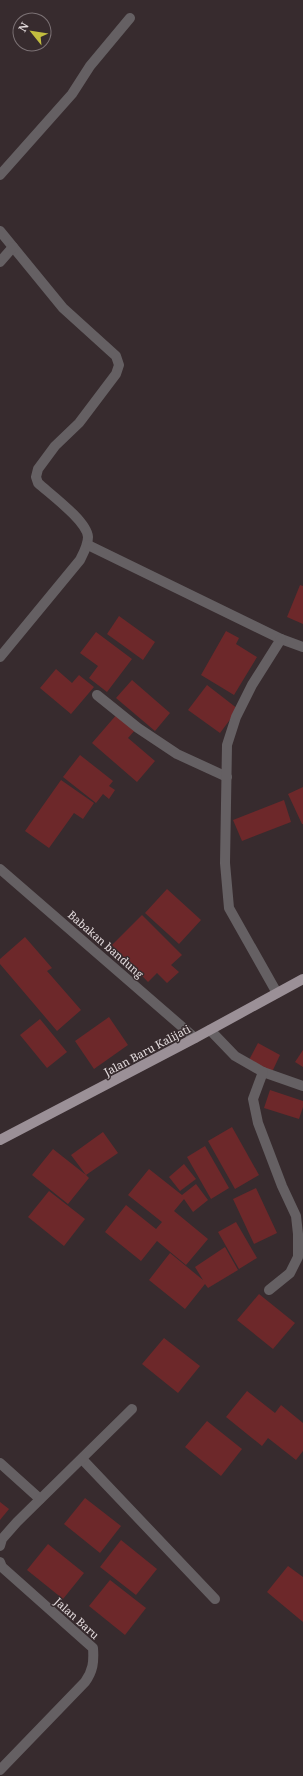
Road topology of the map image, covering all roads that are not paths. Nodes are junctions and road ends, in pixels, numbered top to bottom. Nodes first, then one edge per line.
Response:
1 (130, 18) dead end
2 (0, 175) edge
3 (0, 230) edge
4 (13, 247) junction
5 (0, 262) edge
6 (88, 545) junction
7 (281, 639) junction
8 (303, 647) edge
9 (0, 657) edge
10 (97, 695) dead end
11 (227, 777) junction
12 (0, 869) edge
13 (303, 978) edge
14 (277, 993) junction
15 (210, 1030) junction
16 (195, 1038) junction
17 (263, 1072) junction
18 (303, 1086) edge
19 (0, 1140) edge
20 (269, 1290) dead end
21 (132, 1409) dead end
22 (82, 1459) junction
23 (0, 1463) edge
24 (40, 1499) junction
25 (0, 1546) edge
26 (0, 1562) edge
27 (214, 1599) dead end
28 (0, 1770) edge

1 - 2 street
3 - 4 street
4 - 5 street
4 - 6 street
6 - 7 street
6 - 9 street
7 - 8 street
7 - 11 street
10 - 11 street
11 - 14 street
12 - 16 street, Babakan bandung
13 - 14 main road, Jalan Baru Kalijati
14 - 15 main road, Jalan Baru Kalijati
15 - 16 main road, Jalan Baru Kalijati
15 - 17 street
16 - 19 main road, Jalan Baru Kalijati
17 - 18 street
17 - 20 street
21 - 22 street
22 - 24 street
22 - 27 street
23 - 24 street
24 - 25 street
26 - 28 street, Jalan Baru

